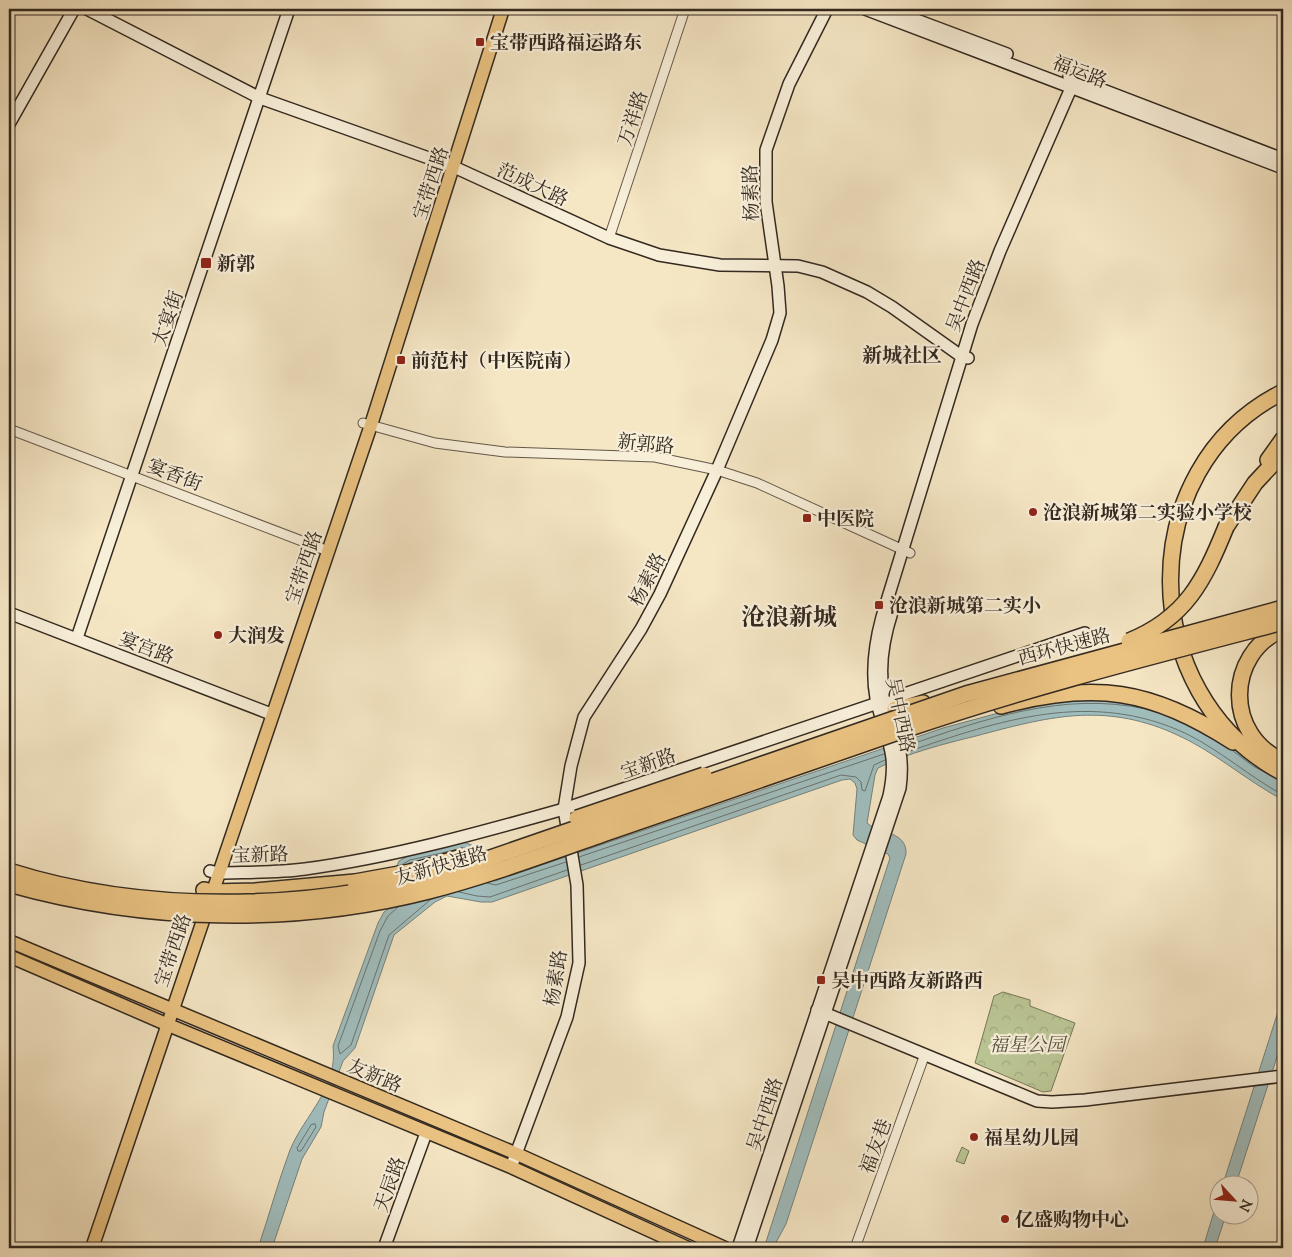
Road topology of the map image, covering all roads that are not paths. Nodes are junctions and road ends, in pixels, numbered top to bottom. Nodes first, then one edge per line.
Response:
1 (65, 9) edge
2 (74, 9) edge
3 (87, 9) edge
4 (289, 9) edge
5 (494, 9) edge
6 (503, 9) edge
7 (685, 9) edge
8 (827, 9) edge
9 (865, 9) edge
10 (887, 9) edge
11 (1077, 84) junction
12 (260, 98) junction
13 (9, 109) edge
14 (9, 124) edge
15 (1236, 145) junction
16 (1283, 159) edge
17 (451, 166) junction
18 (1283, 168) edge
19 (609, 238) junction
20 (774, 265) junction
21 (965, 357) junction
22 (1283, 392) edge
23 (367, 424) junction
24 (9, 429) edge
25 (1283, 439) edge
26 (1283, 453) edge
27 (717, 470) junction
28 (133, 475) junction
29 (1231, 517) junction
30 (325, 550) junction
31 (906, 552) junction
32 (1283, 608) edge
33 (9, 613) edge
34 (1283, 622) edge
35 (1283, 629) edge
36 (1085, 634) dead end
37 (77, 638) junction
38 (1101, 650) junction
39 (1060, 667) junction
40 (966, 694) junction
41 (886, 705) junction
42 (268, 713) junction
43 (910, 728) junction
44 (863, 738) junction
45 (1283, 761) edge
46 (1263, 762) junction
47 (1283, 773) edge
48 (564, 809) junction
49 (9, 871) edge
50 (214, 872) junction
51 (9, 884) edge
52 (207, 891) junction
53 (9, 893) edge
54 (135, 909) junction
55 (9, 941) edge
56 (9, 956) edge
57 (168, 1008) junction
58 (820, 1010) junction
59 (163, 1023) junction
60 (925, 1054) junction
61 (1281, 1076) edge
62 (426, 1133) junction
63 (517, 1154) junction
64 (511, 1167) junction
65 (84, 1248) edge
66 (92, 1248) edge
67 (384, 1248) edge
68 (688, 1248) edge
69 (725, 1248) edge
70 (738, 1248) edge
71 (747, 1248) edge
72 (855, 1248) edge

1 - 13 street
2 - 14 street
3 - 12 street, 范成大路
4 - 12 street, 太宴街
5 - 17 main road, 宝带西路
6 - 17 main road, 宝带西路
7 - 19 street, 万祥路
8 - 20 street, 杨素路
9 - 11 street, 福运路
10 - 11 street, 福运路
11 - 15 street, 福运路
11 - 21 street, 吴中西路
12 - 17 street, 范成大路
12 - 28 street, 太宴街
15 - 16 street, 福运路
15 - 18 street, 福运路
17 - 19 street, 范成大路
17 - 23 main road, 宝带西路
19 - 20 street, 范成大路
20 - 21 street, 范成大路
20 - 27 street, 杨素路
21 - 31 street, 吴中西路
22 - 46 highway, bridge
23 - 27 street, 新郭路
23 - 30 main road, 宝带西路
24 - 28 street, 宴香街
25 - 29 highway
26 - 29 highway
27 - 31 street, 新郭路
27 - 48 street, 杨素路
28 - 30 street, 宴香街
28 - 37 street, 太宴街
29 - 38 highway, bridge
30 - 42 main road, 宝带西路
31 - 41 street, 吴中西路
32 - 39 highway, 西环快速路, bridge
33 - 37 street, 宴宫路
34 - 43 highway, 西环快速路, bridge
35 - 45 highway
36 - 41 street, 宝新路
37 - 42 street, 宴宫路
38 - 39 highway, bridge
38 - 41 highway
39 - 40 highway, 西环快速路, bridge
40 - 41 highway, bridge
40 - 44 highway, 西环快速路, bridge
41 - 48 street, 宝新路
41 - 52 highway, bridge
41 - 58 street, 吴中西路
42 - 50 main road, 宝带西路
43 - 44 highway, 西环快速路, bridge
43 - 46 highway, bridge
44 - 49 highway, 友新快速路, bridge
44 - 54 highway, 友新快速路, bridge
46 - 47 highway
48 - 50 street, 宝新路
48 - 63 street, 杨素路
50 - 52 main road, 宝带西路
51 - 54 highway, 友新快速路, bridge
52 - 57 main road, 宝带西路
53 - 54 highway, bridge
55 - 57 main road, 友新路
56 - 59 main road, 友新路
57 - 59 main road, 宝带西路
57 - 63 main road, 友新路
58 - 60 street
58 - 70 street, 吴中西路
58 - 71 street, 吴中西路
59 - 62 main road, 友新路
59 - 65 main road, 宝带西路
59 - 66 main road, 宝带西路
60 - 61 street
60 - 72 street, 福友巷
62 - 64 main road, 友新路
62 - 67 street, 天辰路
63 - 64 street, 杨素路
63 - 69 main road, 友新路
64 - 68 main road, 友新路

